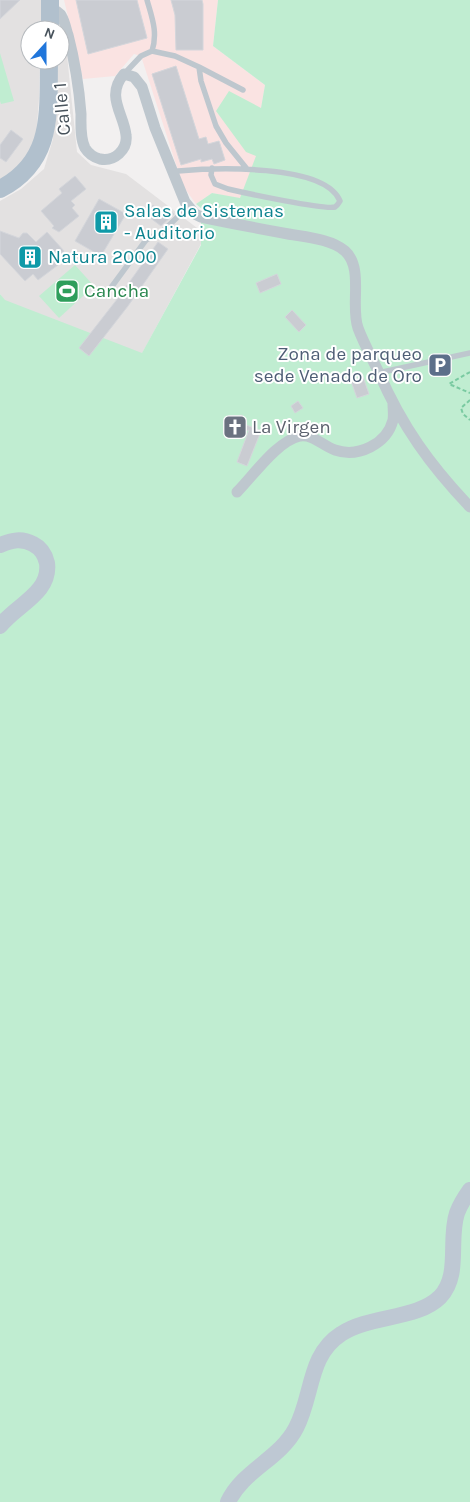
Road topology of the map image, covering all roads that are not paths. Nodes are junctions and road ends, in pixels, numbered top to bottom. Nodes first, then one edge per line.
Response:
1 (147, 0) edge
2 (50, 4) edge
3 (50, 20) edge
4 (152, 51) junction
5 (199, 67) junction
6 (49, 70) edge
7 (124, 74) junction
8 (243, 90) dead end
9 (212, 168) junction
10 (247, 169) junction
11 (173, 173) junction
12 (0, 189) edge
13 (188, 207) junction
14 (110, 289) dead end
15 (470, 353) edge
16 (378, 373) junction
17 (394, 404) junction
18 (237, 492) dead end
19 (470, 507) edge
20 (0, 545) edge
21 (0, 626) edge
22 (470, 1190) edge
23 (228, 1502) edge

1 - 4 lane
2 - 3 main road
2 - 7 street, Calle 1
4 - 5 lane
4 - 7 lane
5 - 8 lane
5 - 10 lane
6 - 12 main road
7 - 11 street
9 - 10 lane
9 - 10 lane
9 - 11 lane
11 - 13 street
13 - 14 lane
13 - 16 street
15 - 16 lane
16 - 17 street
17 - 18 street
17 - 19 street
20 - 21 main road
22 - 23 main road

